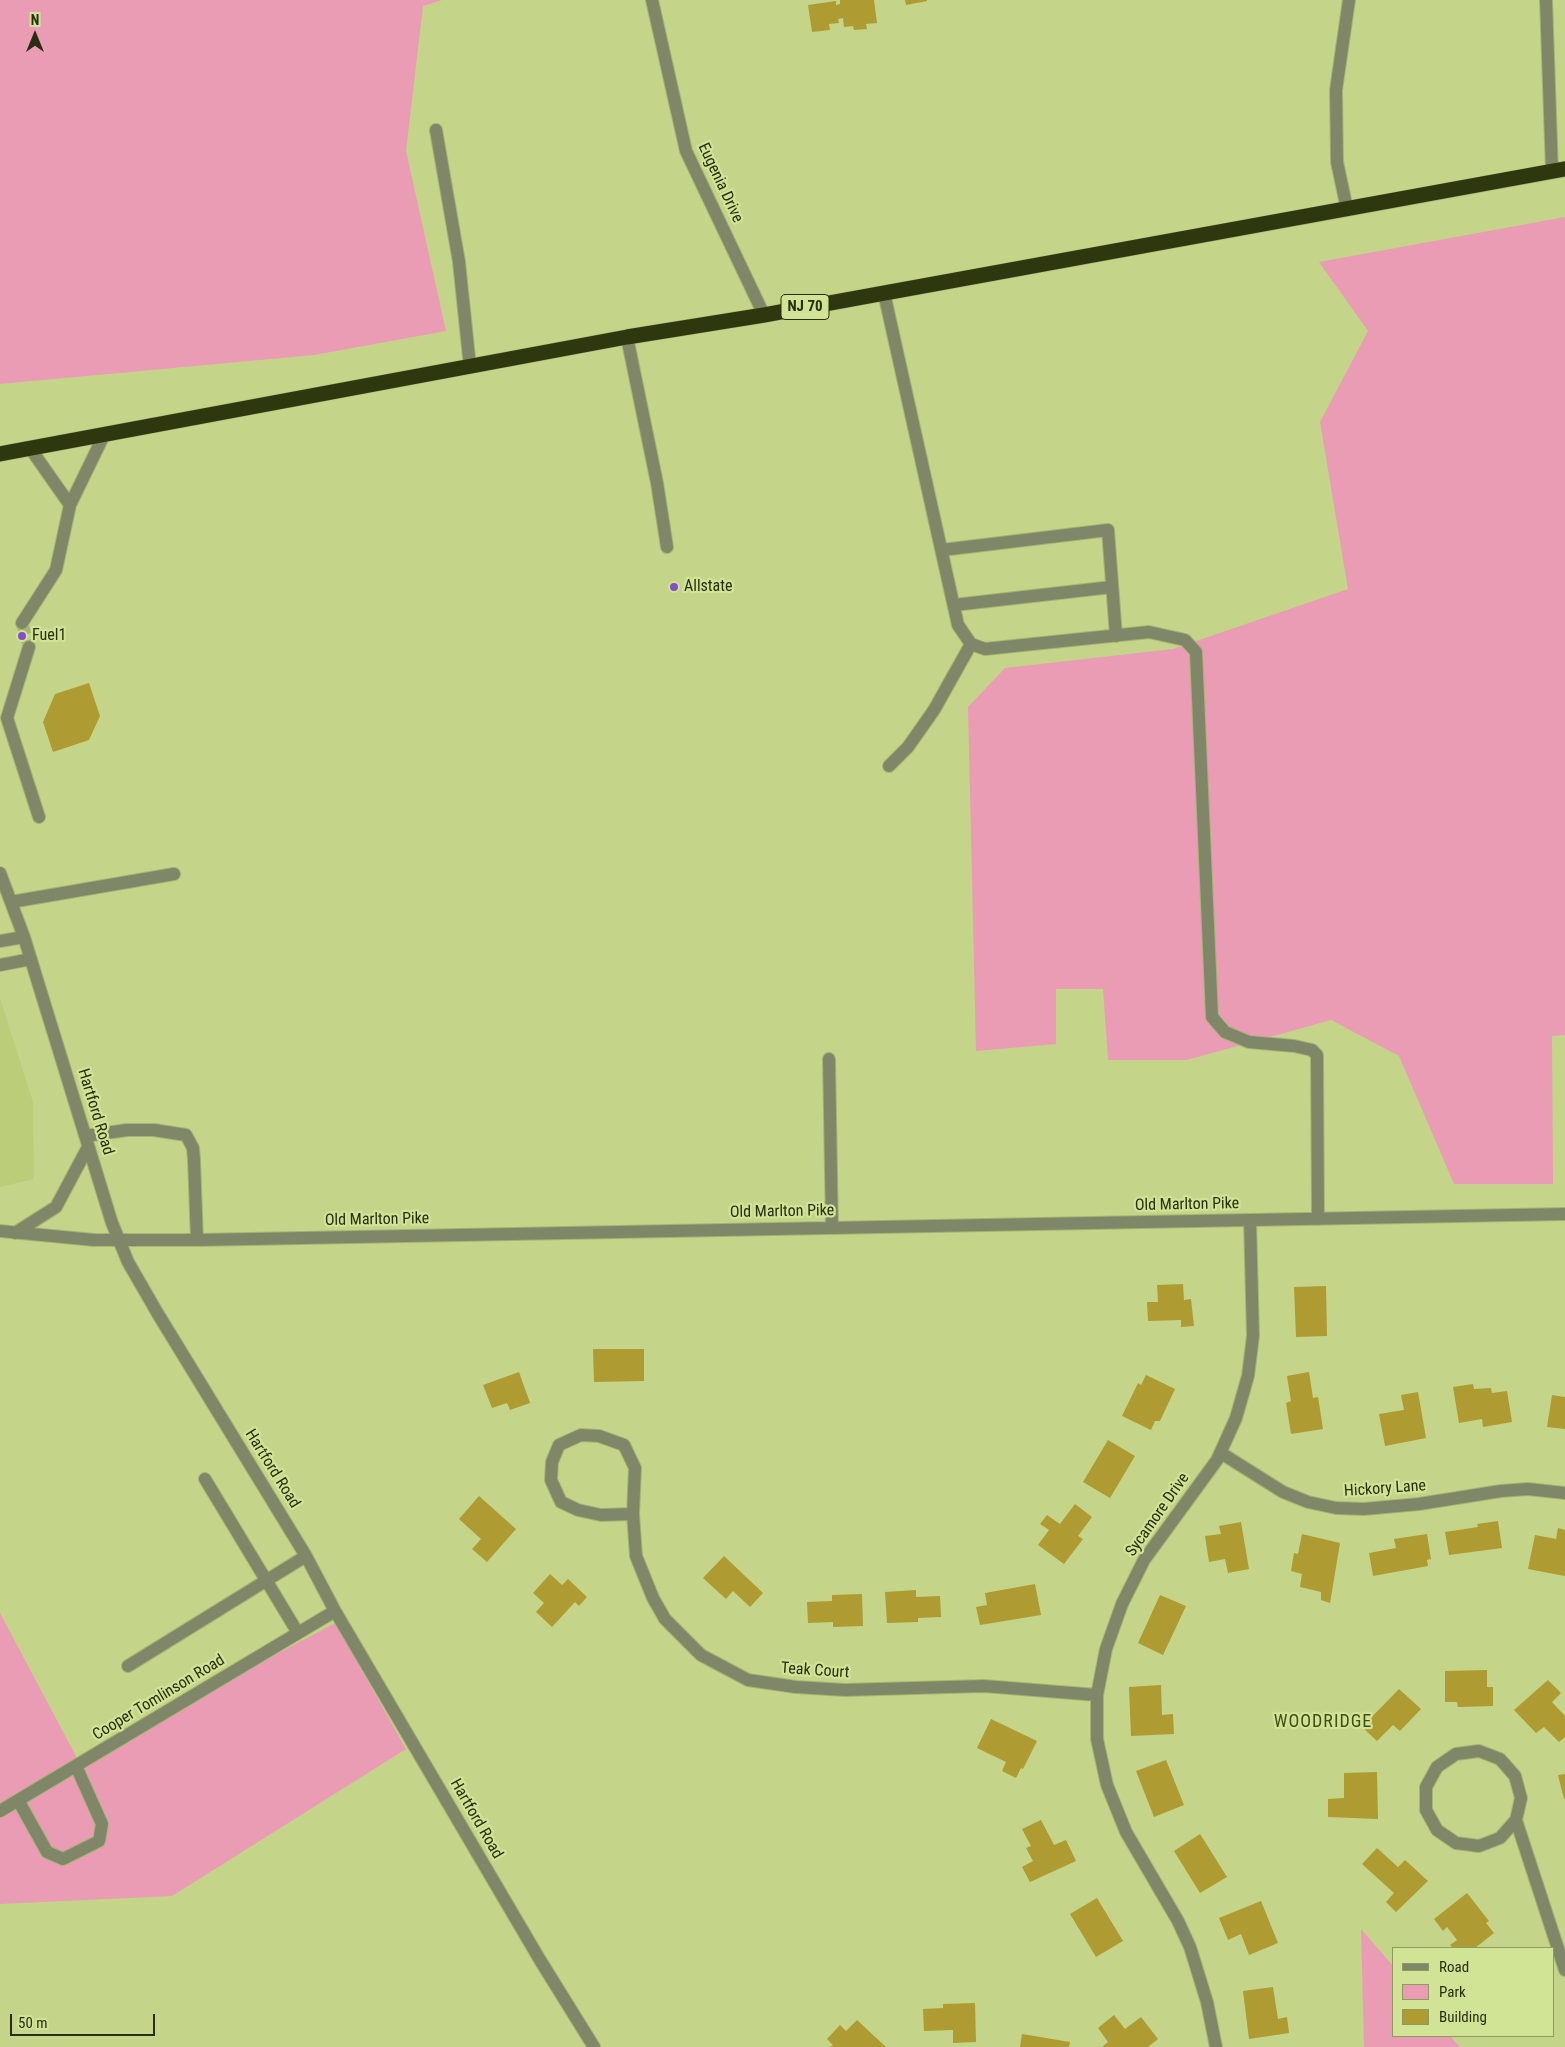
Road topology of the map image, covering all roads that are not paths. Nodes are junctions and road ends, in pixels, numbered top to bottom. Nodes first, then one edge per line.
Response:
1 (652, 0) edge
2 (1349, 0) edge
3 (1546, 0) edge
4 (436, 130) dead end
5 (1559, 170) edge
6 (1347, 209) junction
7 (884, 293) junction
8 (764, 314) junction
9 (627, 338) junction
10 (470, 367) junction
11 (104, 435) junction
12 (30, 448) junction
13 (0, 454) edge
14 (70, 505) junction
15 (667, 547) dead end
16 (942, 550) junction
17 (1112, 587) junction
18 (954, 605) junction
19 (22, 623) dead end
20 (1116, 636) junction
21 (971, 644) junction
22 (29, 647) tunnel mouth
23 (4, 719) edge
24 (889, 766) dead end
25 (38, 817) dead end
26 (0, 873) edge
27 (174, 874) dead end
28 (11, 902) junction
29 (24, 937) junction
30 (0, 941) edge
31 (31, 959) junction
32 (0, 965) edge
33 (829, 1059) dead end
34 (86, 1142) junction
35 (1565, 1214) edge
36 (1318, 1219) junction
37 (1250, 1220) junction
38 (832, 1228) junction
39 (0, 1231) edge
40 (15, 1233) junction
41 (118, 1240) junction
42 (197, 1240) junction
43 (1221, 1453) junction
44 (205, 1479) dead end
45 (1565, 1493) edge
46 (632, 1514) junction
47 (306, 1556) junction
48 (267, 1580) junction
49 (335, 1611) junction
50 (298, 1633) junction
51 (128, 1666) dead end
52 (1097, 1695) junction
53 (76, 1766) junction
54 (18, 1800) junction
55 (0, 1811) edge
56 (1516, 1820) junction
57 (1565, 1970) edge
58 (594, 2047) edge
59 (1216, 2047) edge

1 - 8 street, Eugenia Drive
2 - 6 street
3 - 5 street
4 - 10 street
5 - 6 highway, NJ 70
6 - 7 highway, NJ 70
7 - 8 highway, NJ 70
7 - 16 street
8 - 9 highway, NJ 70
9 - 10 highway, NJ 70
9 - 15 street
10 - 11 highway, NJ 70
11 - 12 highway, NJ 70
11 - 14 street
12 - 13 highway, NJ 70
12 - 14 street
14 - 19 street
16 - 17 street
16 - 18 street
17 - 18 street
17 - 20 street
18 - 21 street
20 - 21 street
20 - 36 street
21 - 24 street
22 - 23 street
23 - 25 street
26 - 28 street, Hartford Road
27 - 28 street
28 - 29 street, Hartford Road
29 - 30 street
29 - 31 street, Hartford Road
31 - 32 street
31 - 34 street, Hartford Road
33 - 38 street
34 - 40 street
34 - 41 street, Hartford Road
34 - 42 street
35 - 36 street, Old Marlton Pike
36 - 37 street, Old Marlton Pike
37 - 38 street, Old Marlton Pike
37 - 43 street, Sycamore Drive
38 - 42 street, Old Marlton Pike
39 - 40 street, Old Marlton Pike
40 - 41 street, Old Marlton Pike
41 - 42 street, Old Marlton Pike
41 - 47 street, Hartford Road
43 - 45 street, Hickory Lane
43 - 52 street, Sycamore Drive
44 - 48 street
46 - 46 street, Teak Court
46 - 52 street, Teak Court
47 - 48 street
47 - 49 street, Hartford Road
48 - 50 street
48 - 51 street
49 - 50 street, Cooper Tomlinson Road
49 - 58 street, Hartford Road
50 - 53 street, Cooper Tomlinson Road
52 - 59 street, Sycamore Drive
53 - 54 street, Cooper Tomlinson Road
53 - 54 street
54 - 55 street, Cooper Tomlinson Road
56 - 56 street
56 - 57 street

